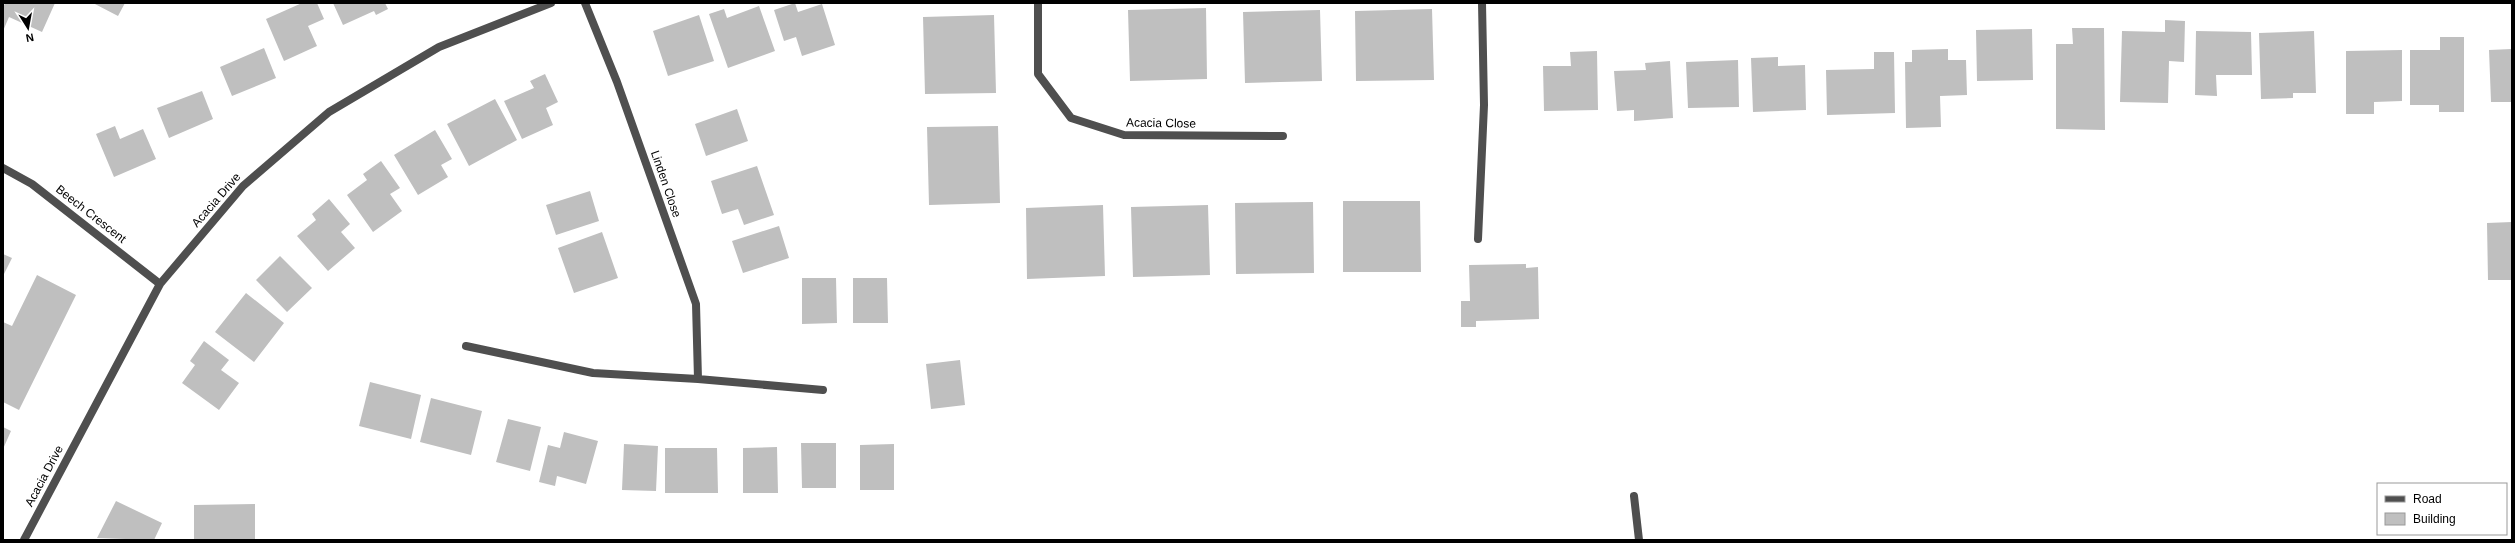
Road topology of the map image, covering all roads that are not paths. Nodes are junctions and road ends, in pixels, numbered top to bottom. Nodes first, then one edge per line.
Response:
1 (551, 3) edge
2 (585, 3) edge
3 (1038, 3) edge
4 (1482, 3) edge
5 (1283, 136) dead end
6 (3, 168) edge
7 (1478, 239) dead end
8 (160, 284) junction
9 (466, 346) dead end
10 (698, 379) junction
11 (823, 390) dead end
12 (1634, 496) dead end
13 (24, 540) edge
14 (1639, 540) edge

1 - 8 street, Acacia Drive
2 - 10 street, Linden Close
3 - 5 street, Acacia Close
4 - 7 street
6 - 8 street, Beech Crescent
8 - 13 street, Acacia Drive
9 - 10 street
10 - 11 street
12 - 14 street

